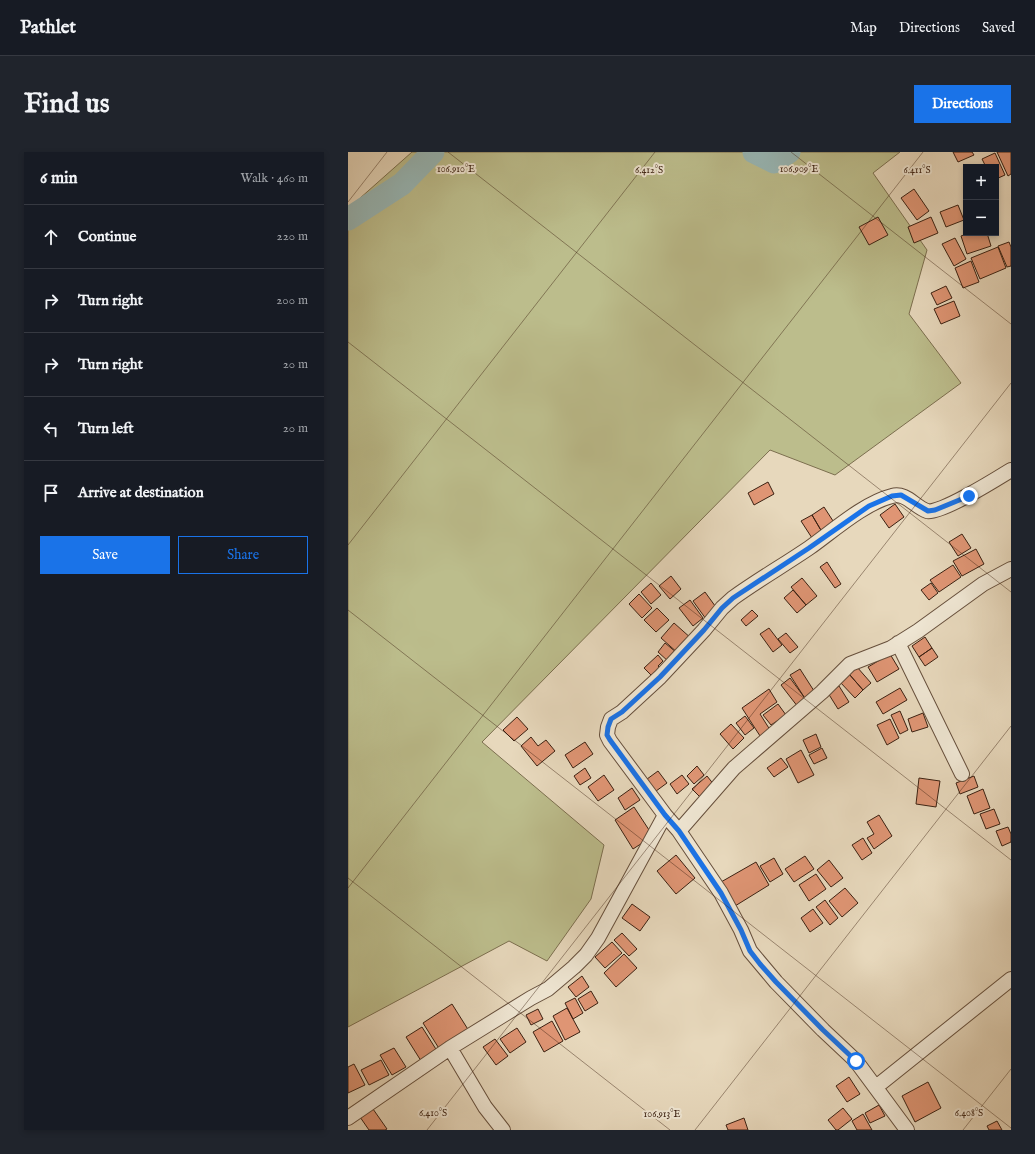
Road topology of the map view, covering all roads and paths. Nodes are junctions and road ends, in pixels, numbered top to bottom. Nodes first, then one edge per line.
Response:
1 (1011, 470) edge
2 (1011, 569) edge
3 (898, 643) junction
4 (962, 774) dead end
5 (665, 815) junction
6 (679, 831) junction
7 (1011, 979) edge
8 (450, 1048) junction
9 (876, 1087) junction
10 (348, 1118) edge
11 (503, 1130) edge
12 (907, 1130) edge

1 - 5 street
2 - 3 street
3 - 4 street
3 - 6 street
5 - 6 street
5 - 8 street
6 - 9 street
7 - 9 street
8 - 10 street
8 - 11 street
9 - 12 street

